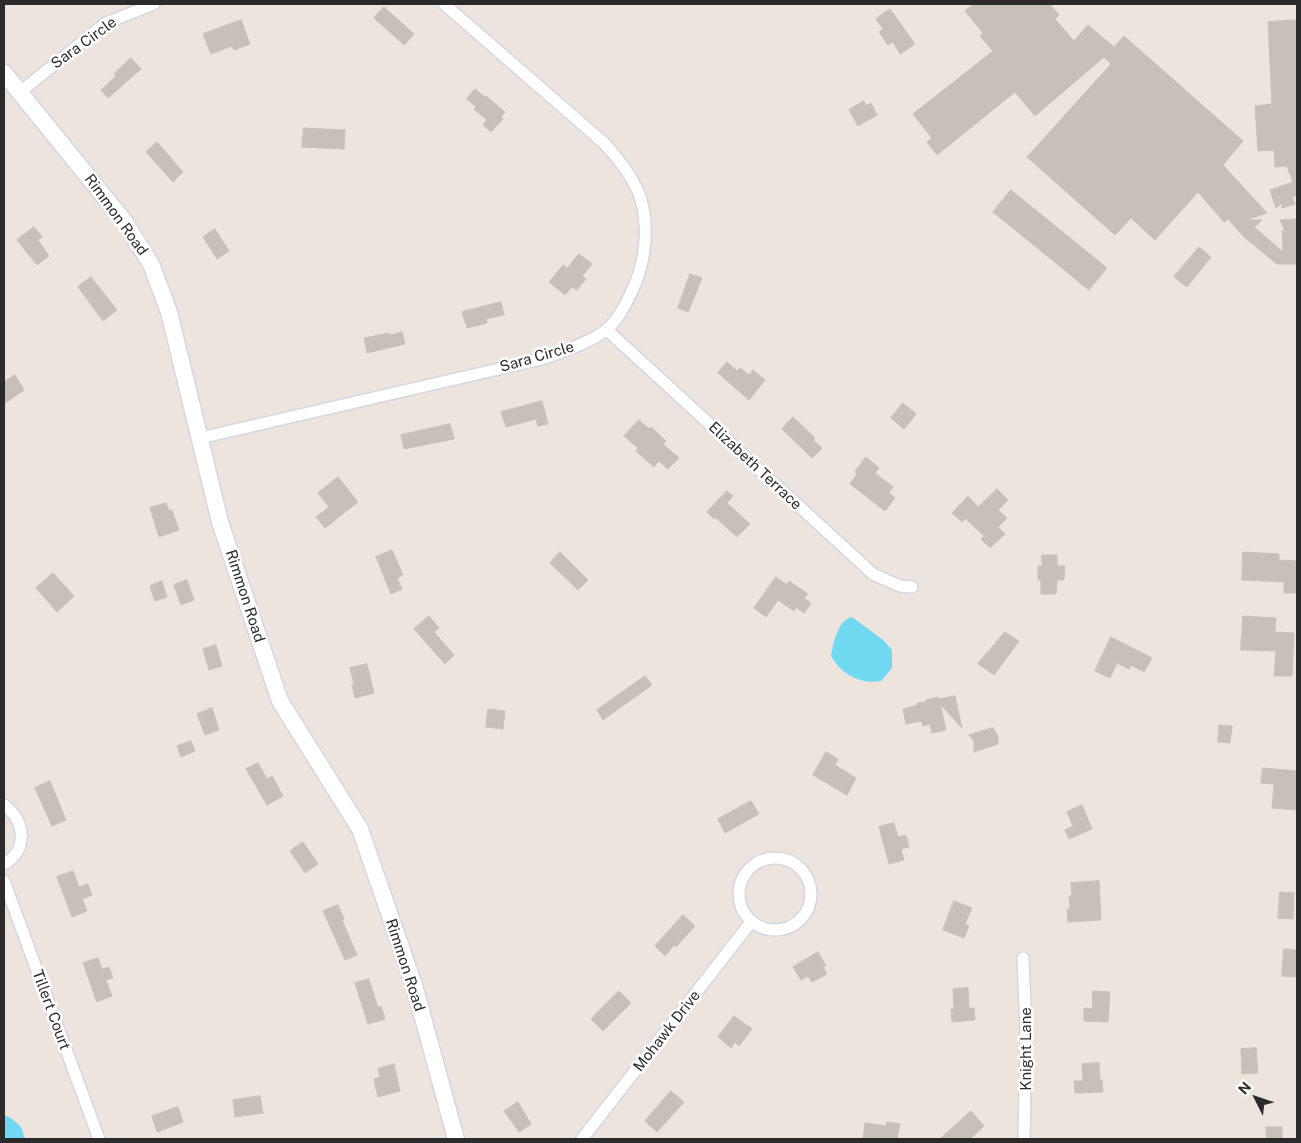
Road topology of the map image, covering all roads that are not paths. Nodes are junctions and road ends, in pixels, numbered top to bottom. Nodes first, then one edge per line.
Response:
1 (154, 4) edge
2 (444, 4) edge
3 (4, 73) edge
4 (20, 92) junction
5 (607, 330) junction
6 (200, 438) junction
7 (912, 587) dead end
8 (4, 805) edge
9 (4, 864) edge
10 (4, 881) edge
11 (751, 922) junction
12 (1023, 958) dead end
13 (99, 1139) edge
14 (456, 1139) edge
15 (582, 1139) edge
16 (1024, 1139) edge

1 - 4 street, Sara Circle
2 - 5 street, Sara Circle
3 - 4 street, Rimmon Road
4 - 6 street, Rimmon Road
5 - 6 street, Sara Circle
5 - 7 street, Elizabeth Terrace
6 - 14 street, Rimmon Road
8 - 9 street
10 - 13 street, Tillert Court
11 - 11 street
11 - 15 street, Mohawk Drive
12 - 16 street, Knight Lane

